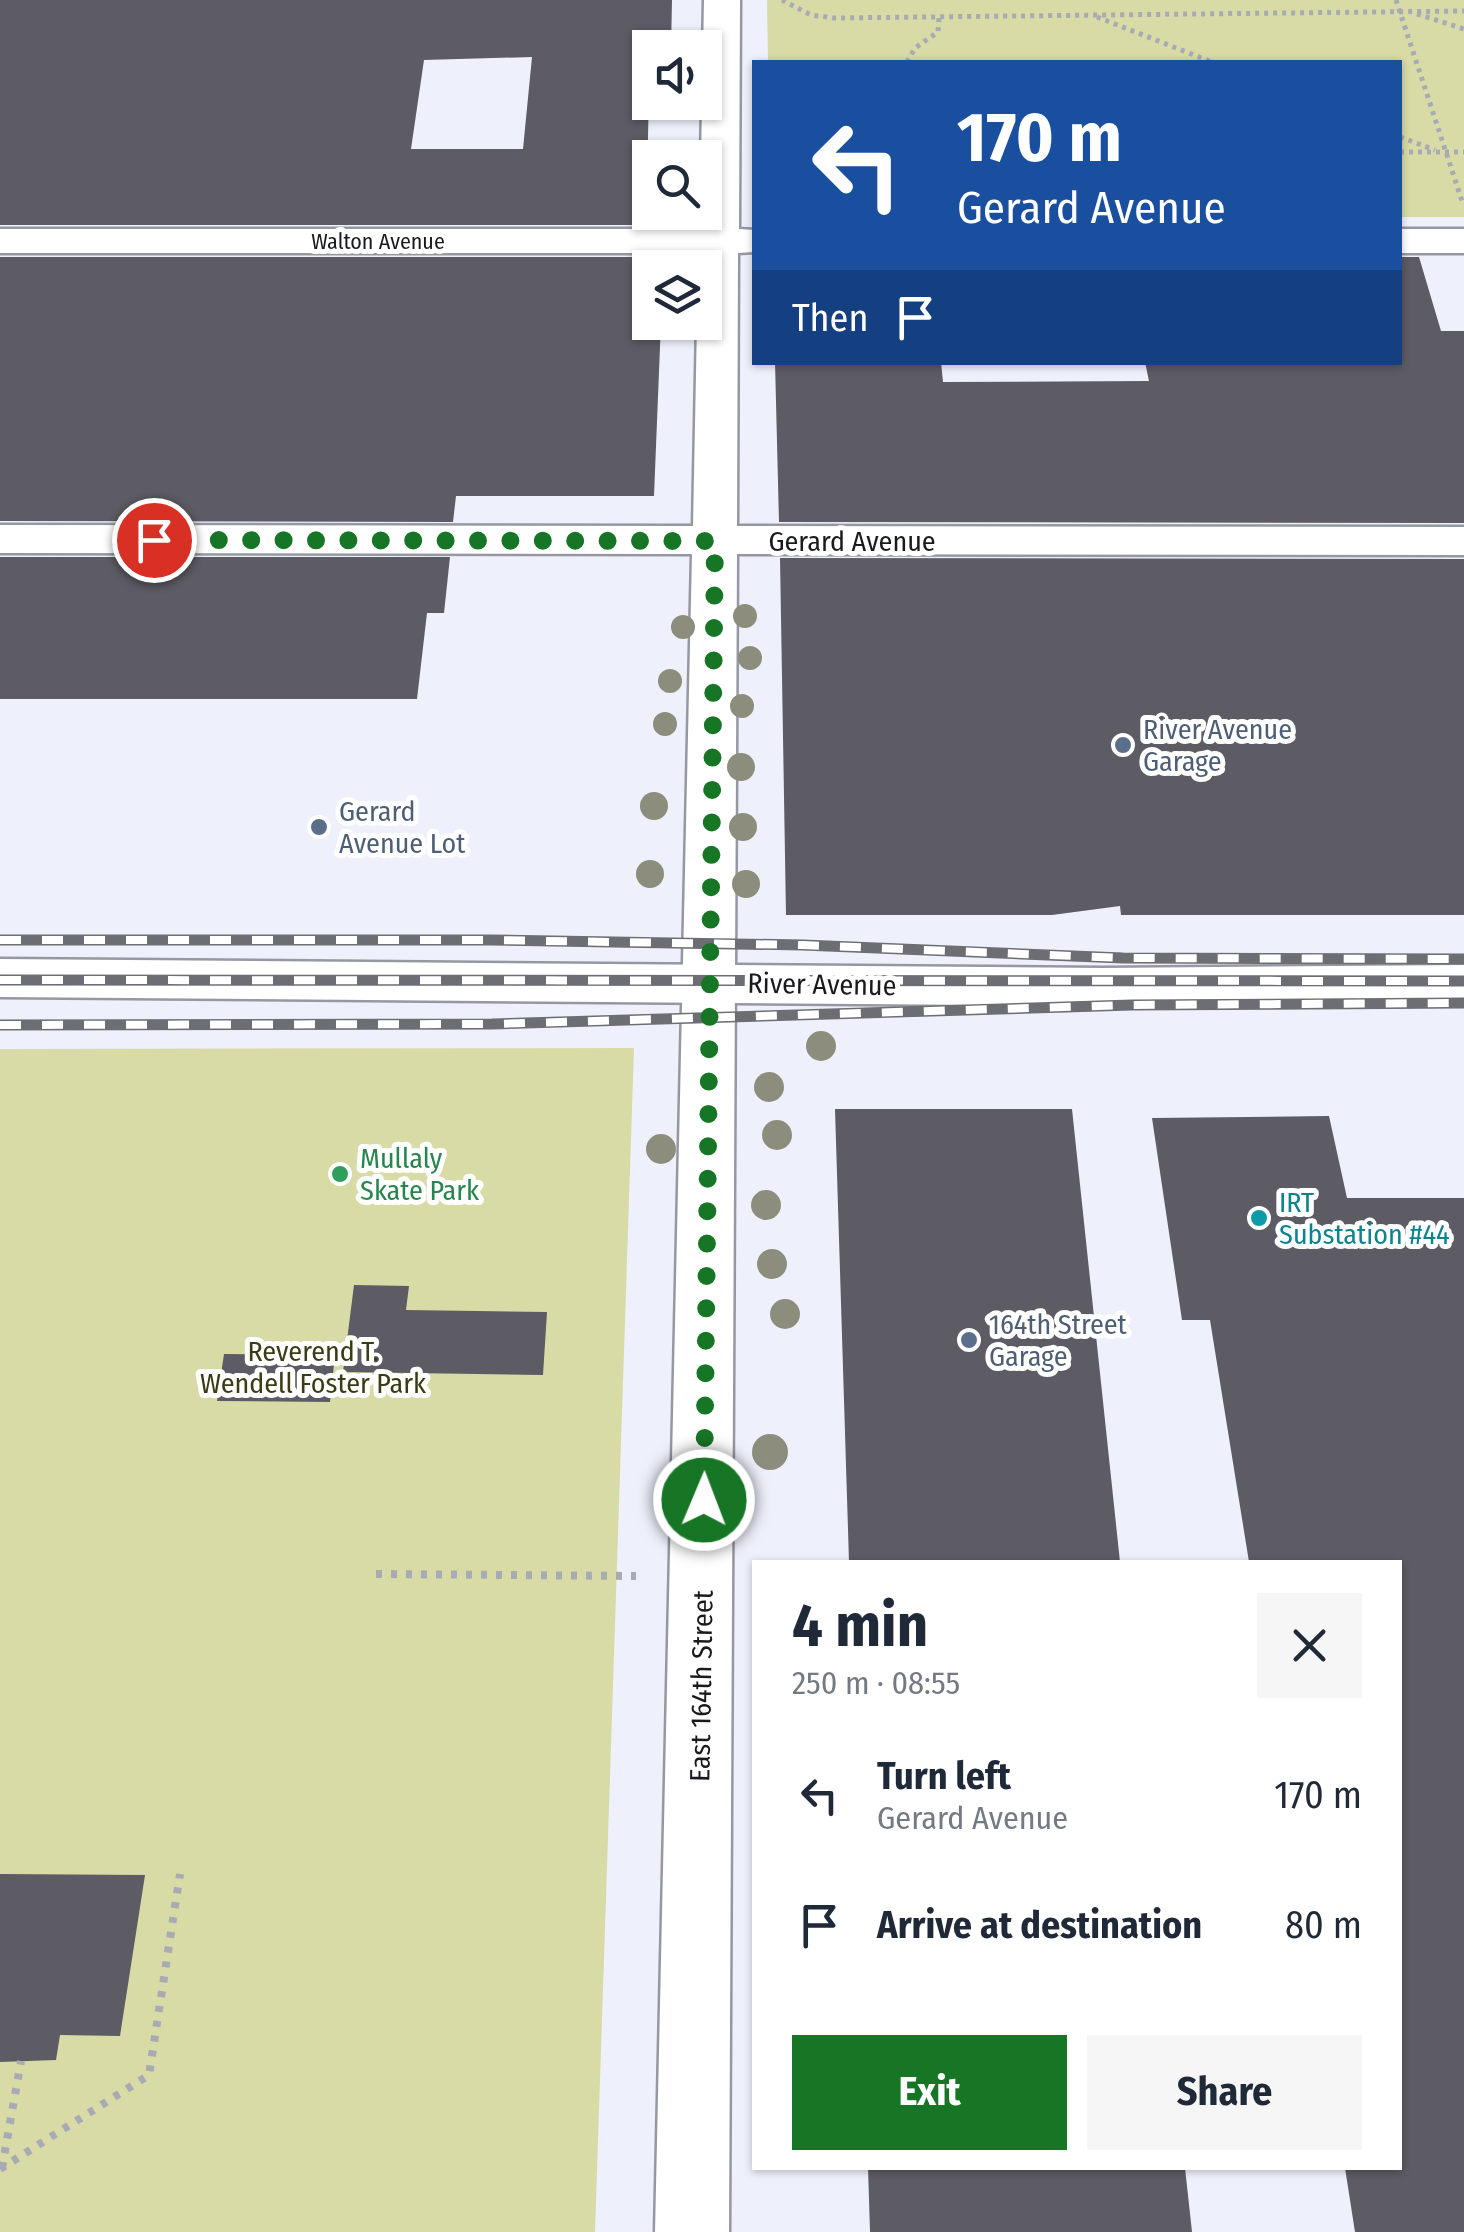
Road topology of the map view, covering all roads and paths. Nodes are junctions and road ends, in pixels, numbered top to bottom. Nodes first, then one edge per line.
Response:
1 (722, 0) edge
2 (782, 0) edge
3 (1396, 0) edge
4 (1464, 10) edge
5 (1401, 11) junction
6 (1092, 15) junction
7 (939, 17) junction
8 (1464, 29) edge
9 (908, 60) edge
10 (1207, 60) edge
11 (1402, 138) edge
12 (1402, 152) edge
13 (1446, 152) junction
14 (1464, 152) edge
15 (1464, 206) edge
16 (0, 241) edge
17 (736, 241) edge
18 (1402, 241) edge
19 (1464, 242) edge
20 (0, 539) edge
21 (715, 541) junction
22 (1464, 541) edge
23 (0, 978) edge
24 (710, 982) junction
25 (1464, 984) edge
26 (376, 1574) dead end
27 (636, 1576) dead end
28 (180, 1874) dead end
29 (22, 2061) dead end
30 (1, 2169) edge
31 (692, 2232) edge

1 - 17 street, East 164th Street
2 - 7 path
3 - 5 path
4 - 5 path
5 - 6 path
5 - 8 path
5 - 13 path
6 - 7 path
6 - 10 path
7 - 9 path
11 - 13 path
12 - 13 path
13 - 14 path
13 - 15 path
16 - 17 street, Walton Avenue
17 - 21 street, East 164th Street
18 - 19 street
20 - 21 street, Gerard Avenue
21 - 22 street, Gerard Avenue
21 - 24 street, East 164th Street
23 - 24 street, River Avenue
24 - 25 street, River Avenue
24 - 31 street, East 164th Street
26 - 27 path
28 - 30 path
29 - 30 path

